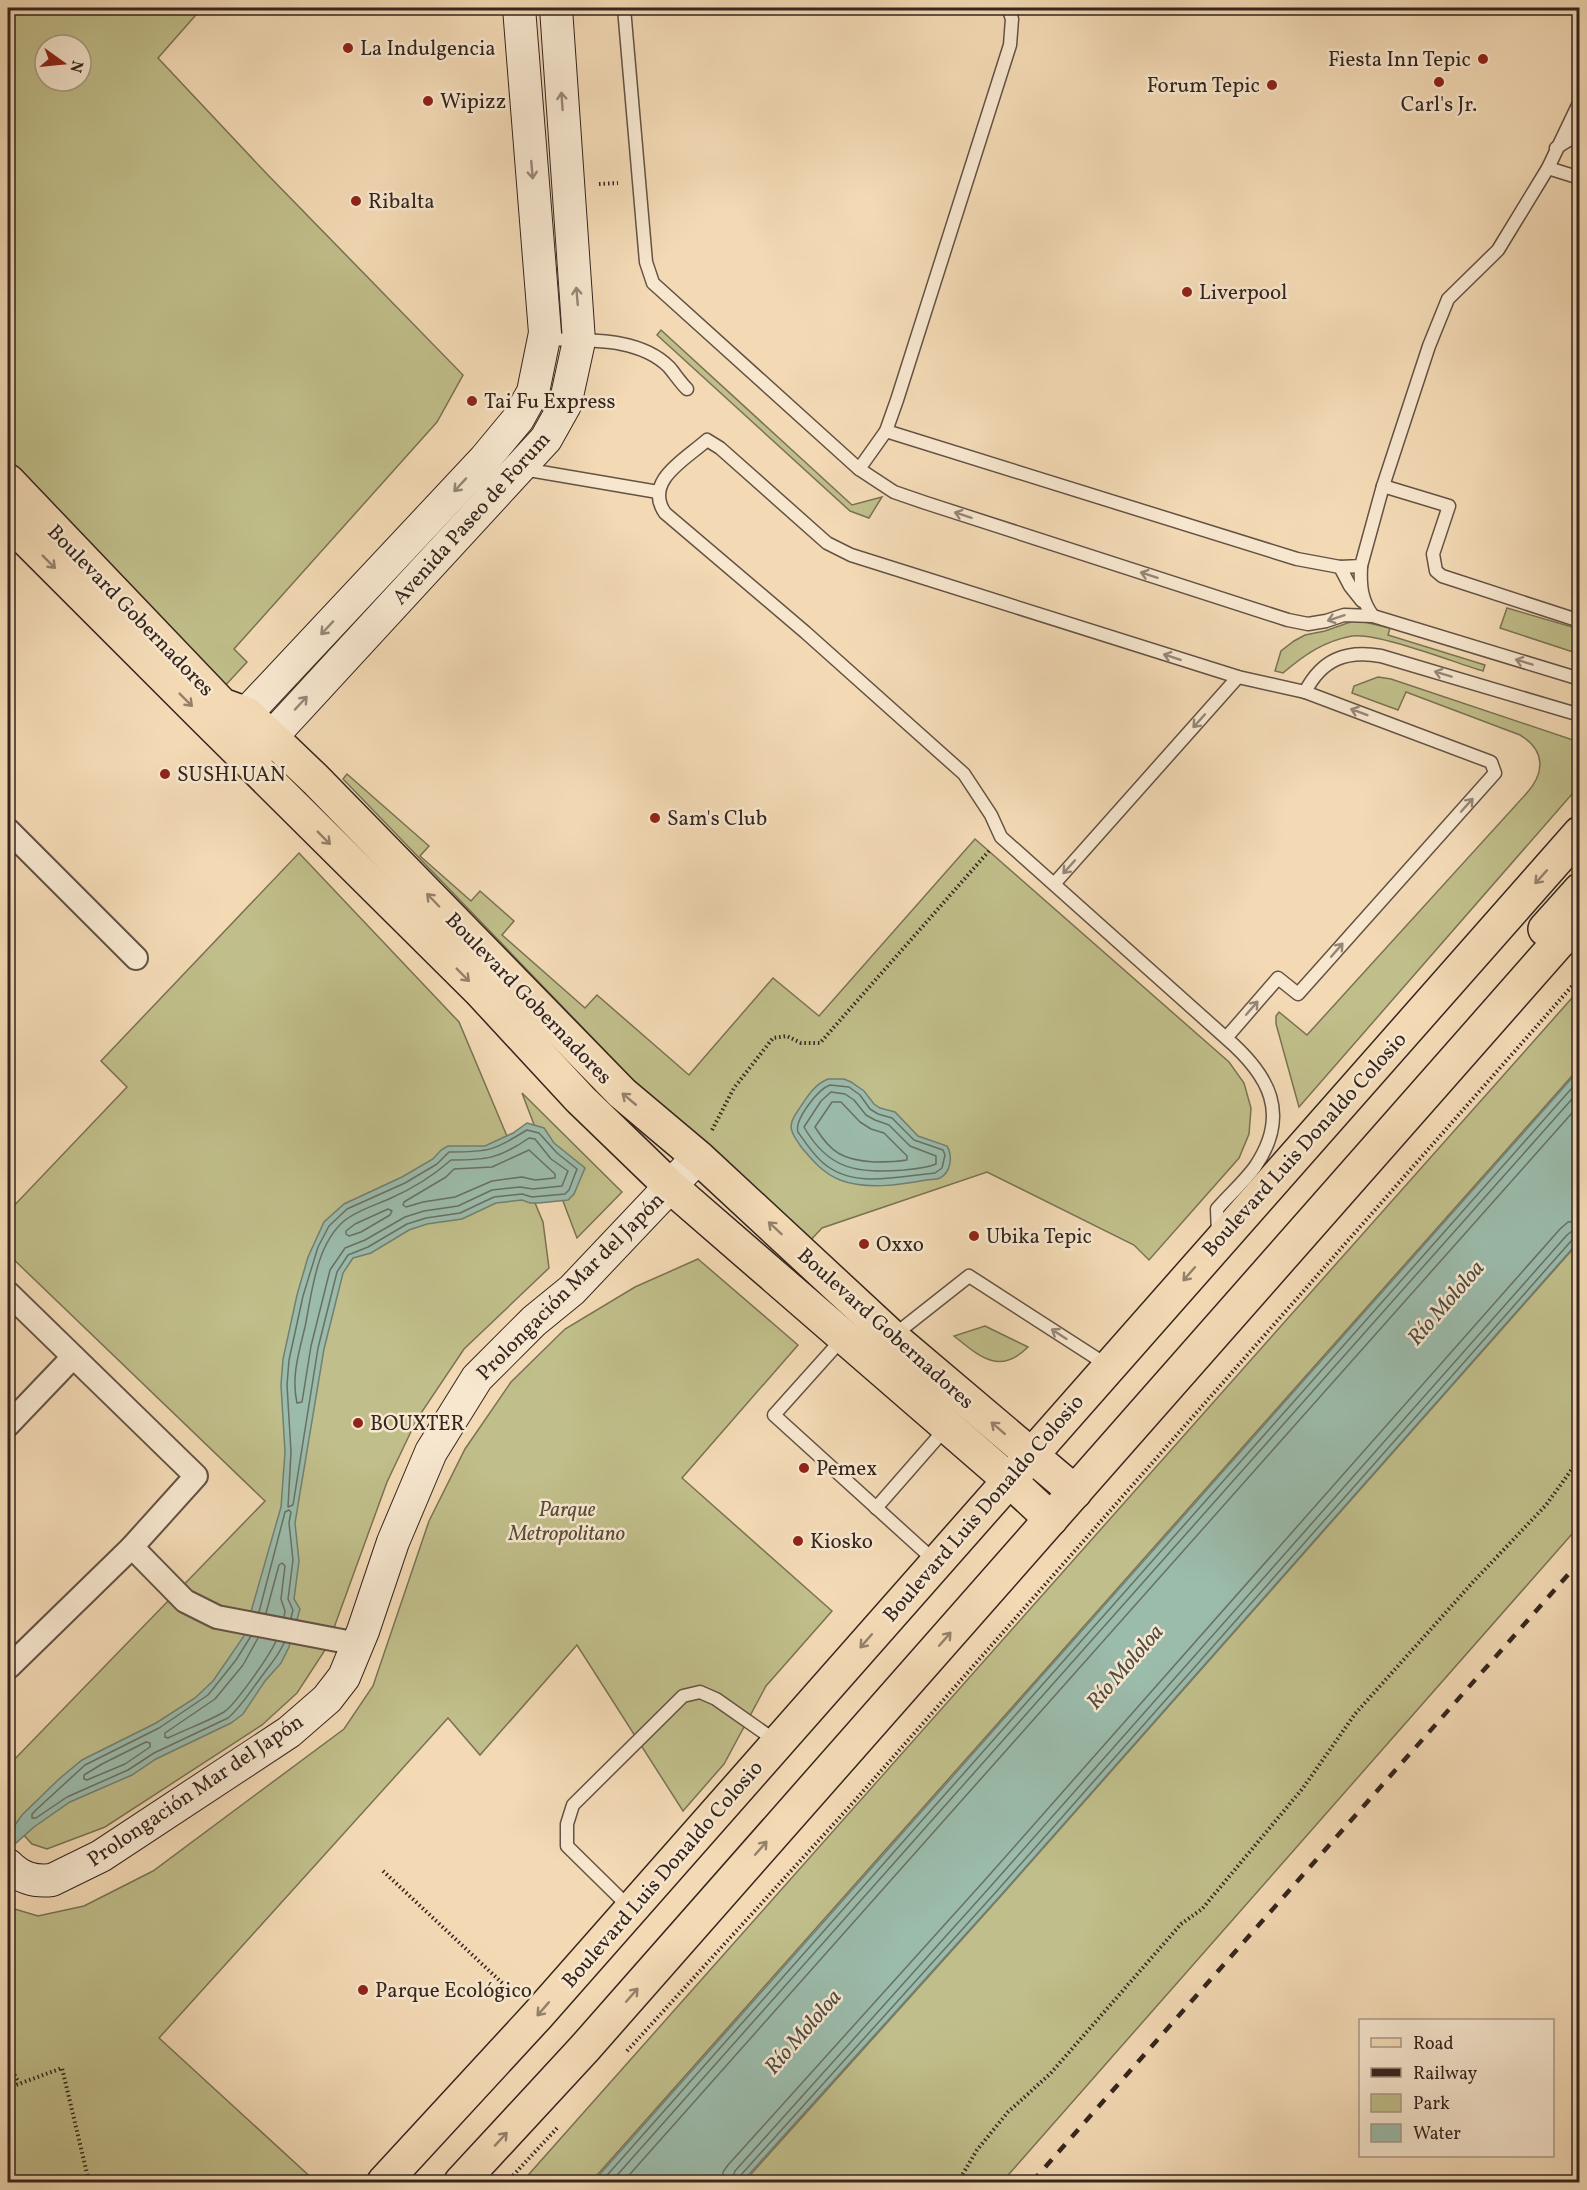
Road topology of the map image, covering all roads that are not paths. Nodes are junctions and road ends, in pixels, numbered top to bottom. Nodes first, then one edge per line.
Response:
1 (519, 8) edge
2 (556, 8) edge
3 (624, 8) edge
4 (1008, 8) edge
5 (1580, 101) edge
6 (1580, 133) edge
7 (1555, 148) junction
8 (1548, 168) junction
9 (1580, 178) edge
10 (544, 339) junction
11 (579, 341) junction
12 (687, 389) dead end
13 (886, 431) junction
14 (484, 460) junction
15 (519, 468) junction
16 (859, 469) junction
17 (8, 481) edge
18 (1383, 486) junction
19 (658, 492) junction
20 (8, 521) edge
21 (1361, 566) junction
22 (1340, 567) junction
23 (1365, 605) junction
24 (1373, 616) junction
25 (1580, 621) edge
26 (1238, 677) junction
27 (1580, 679) edge
28 (1305, 692) junction
29 (1580, 715) edge
30 (236, 725) junction
31 (270, 737) junction
32 (248, 762) junction
33 (8, 830) edge
34 (1580, 833) edge
35 (1054, 884) junction
36 (1580, 890) edge
37 (1580, 918) edge
38 (136, 958) dead end
39 (1226, 1038) junction
40 (1419, 1098) junction
41 (698, 1157) junction
42 (670, 1186) junction
43 (1218, 1241) junction
44 (8, 1293) edge
45 (843, 1337) junction
46 (892, 1337) junction
47 (73, 1357) junction
48 (1108, 1365) junction
49 (8, 1425) edge
50 (947, 1426) junction
51 (1030, 1455) junction
52 (1009, 1480) junction
53 (1075, 1492) junction
54 (876, 1508) junction
55 (1051, 1519) junction
56 (132, 1546) junction
57 (936, 1562) junction
58 (357, 1644) junction
59 (8, 1665) edge
60 (777, 1742) junction
61 (8, 1865) edge
62 (631, 1909) junction
63 (384, 2182) edge
64 (462, 2182) edge

1 -> 10 street, Avenida Paseo de Forum
11 -> 2 street, Avenida Paseo de Forum
3 - 16 lane
4 - 13 lane
5 - 7 lane
6 - 7 lane
7 - 8 lane
8 - 9 lane
8 - 18 lane
10 - 11 lane
10 - 14 street, Avenida Paseo de Forum
11 - 12 lane
11 - 15 street, Avenida Paseo de Forum
13 - 16 lane
13 - 22 lane
14 - 15 lane
14 -> 30 street, Avenida Paseo de Forum
15 - 19 lane
31 -> 15 street, Avenida Paseo de Forum
24 -> 16 lane
17 - 30 main road, Boulevard Gobernadores
18 - 21 lane
18 - 25 lane
26 -> 19 lane
19 - 35 lane
20 -> 30 main road, Boulevard Gobernadores
21 - 22 lane
21 - 23 lane
22 - 23 lane
23 - 24 lane
27 -> 24 lane
26 - 28 lane
26 -> 35 lane
29 -> 28 lane
39 -> 28 lane
30 - 31 main road, Boulevard Gobernadores
30 - 32 main road, Boulevard Gobernadores
31 - 32 street, Avenida Paseo de Forum
41 -> 31 main road, Boulevard Gobernadores
32 -> 42 main road, Boulevard Gobernadores
33 - 38 street
34 -> 43 main road, Boulevard Luis Donaldo Colosio
35 - 39 lane
36 - 40 main road
37 - 40 main road
39 - 43 lane
40 - 53 main road
41 - 42 street, Prolongación Mar del Japón
46 -> 41 main road, Boulevard Gobernadores
42 - 45 main road, Boulevard Gobernadores
42 - 58 street, Prolongación Mar del Japón
43 -> 48 main road, Boulevard Luis Donaldo Colosio
44 - 47 street
45 - 50 main road, Boulevard Gobernadores
45 - 54 lane
48 -> 46 lane
51 -> 46 main road, Boulevard Gobernadores
47 - 49 street
47 - 56 street
48 - 51 main road, Boulevard Luis Donaldo Colosio
50 - 52 main road, Boulevard Gobernadores
50 - 54 lane
51 - 52 main road, Boulevard Luis Donaldo Colosio
51 - 53 main road, Boulevard Gobernadores
52 - 55 main road, Boulevard Gobernadores
52 - 57 main road, Boulevard Luis Donaldo Colosio
53 - 55 main road
54 - 57 lane
64 -> 55 main road
56 - 58 street
56 - 59 street
57 -> 60 main road, Boulevard Luis Donaldo Colosio
58 - 61 street, Prolongación Mar del Japón
60 - 62 main road, Boulevard Luis Donaldo Colosio
60 - 62 lane
62 -> 63 main road, Boulevard Luis Donaldo Colosio

